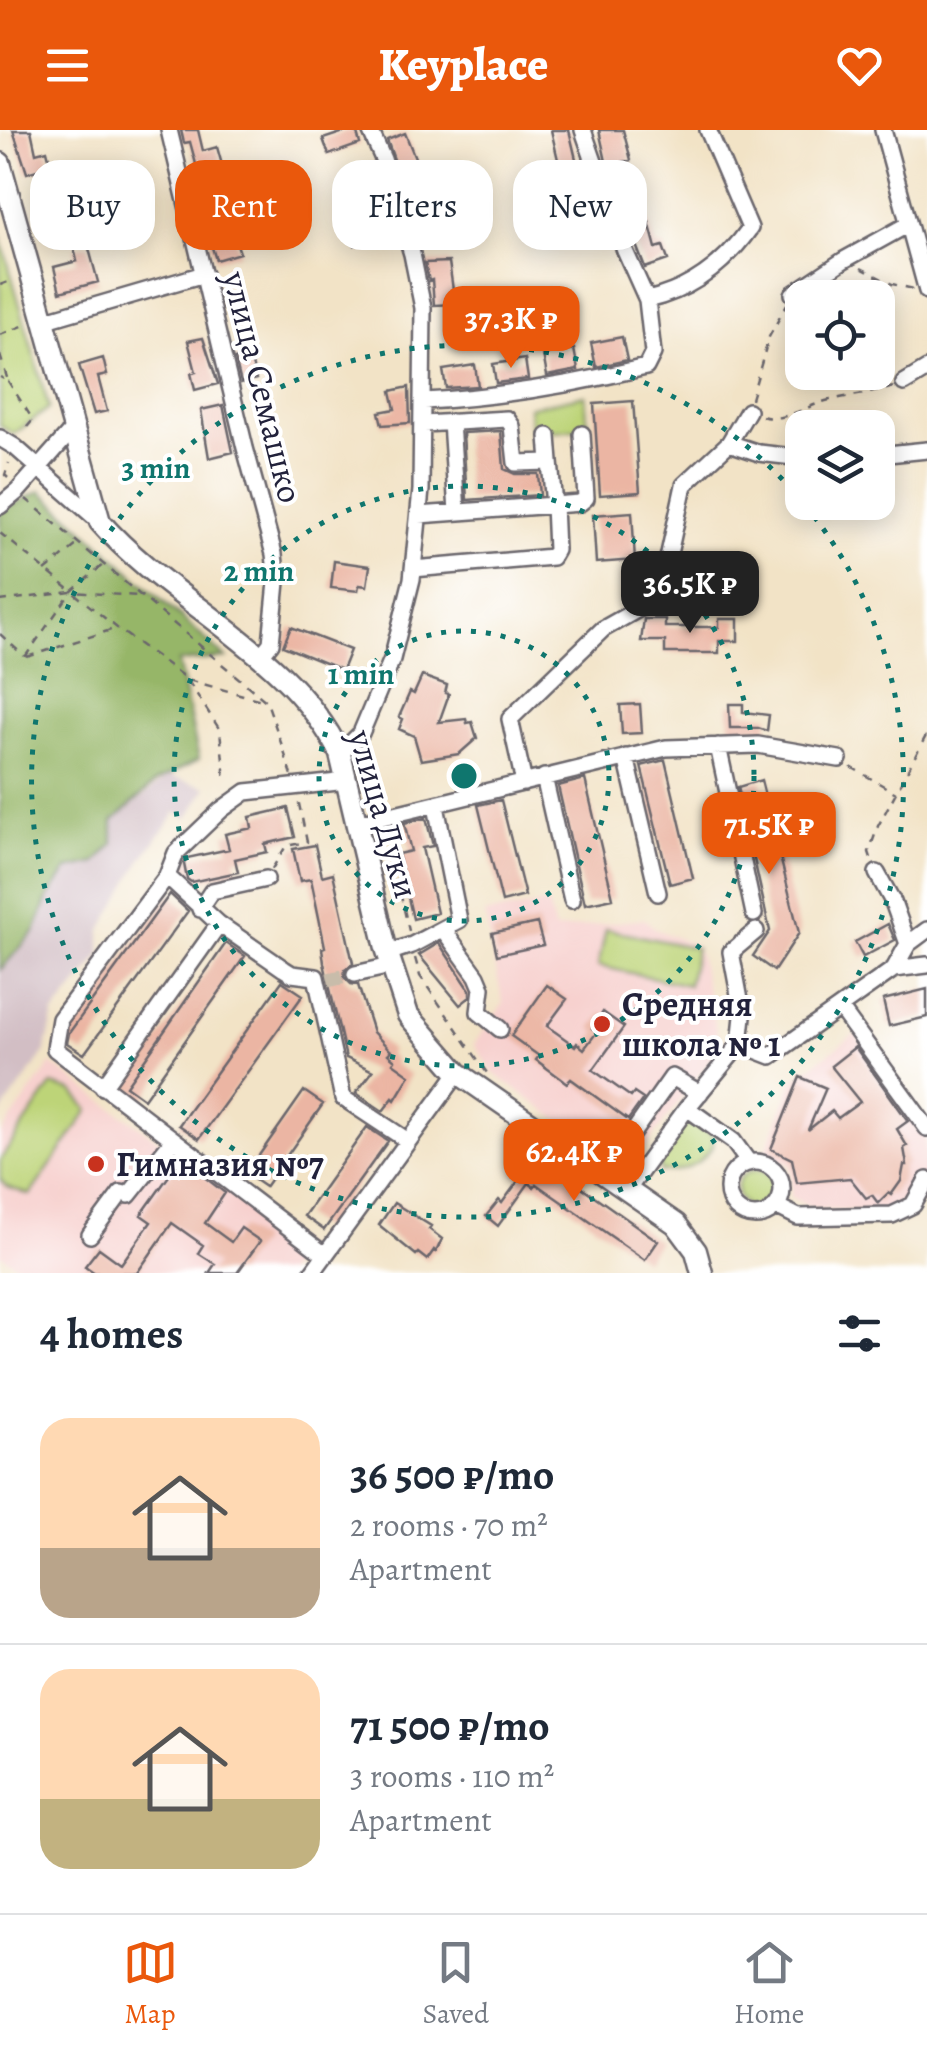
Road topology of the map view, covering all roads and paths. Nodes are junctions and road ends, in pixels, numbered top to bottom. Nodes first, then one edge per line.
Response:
1 (169, 130) edge
2 (370, 130) edge
3 (583, 130) edge
4 (708, 130) edge
5 (883, 130) edge
6 (0, 163) edge
7 (907, 225) junction
8 (844, 260) junction
9 (204, 274) junction
10 (13, 280) dead end
11 (814, 280) edge
12 (0, 285) edge
13 (926, 291) edge
14 (647, 300) junction
15 (785, 308) edge
16 (34, 323) junction
17 (0, 334) edge
18 (0, 355) edge
19 (927, 369) edge
20 (0, 377) edge
21 (8, 381) junction
22 (904, 383) joint
23 (424, 400) junction
24 (748, 411) joint
25 (772, 420) dead end
26 (451, 422) junction
27 (424, 424) junction
28 (73, 429) junction
29 (582, 434) dead end
30 (20, 436) dead end
31 (548, 436) dead end
32 (0, 438) edge
33 (729, 443) junction
34 (927, 450) edge
35 (895, 453) edge
36 (785, 456) edge
37 (550, 462) junction
38 (40, 468) junction
39 (24, 498) dead end
40 (554, 505) junction
41 (0, 506) edge
42 (458, 512) junction
43 (419, 515) junction
44 (100, 522) junction
45 (0, 533) edge
46 (79, 544) junction
47 (104, 564) junction
48 (414, 569) junction
49 (45, 571) junction
50 (71, 592) junction
51 (139, 596) dead end
52 (0, 601) edge
53 (117, 628) junction
54 (0, 634) edge
55 (25, 657) junction
56 (260, 658) junction
57 (188, 680) junction
58 (267, 702) junction
59 (927, 734) edge
60 (718, 746) junction
61 (340, 754) junction
62 (626, 757) junction
63 (839, 759) joint
64 (544, 777) junction
65 (225, 780) dead end
66 (347, 780) junction
67 (524, 783) junction
68 (295, 786) junction
69 (897, 794) junction
70 (436, 806) junction
71 (358, 823) junction
72 (869, 852) dead end
73 (877, 873) dead end
74 (166, 876) junction
75 (266, 879) joint
76 (658, 893) dead end
77 (572, 900) dead end
78 (200, 909) junction
79 (754, 914) dead end
80 (219, 924) junction
81 (443, 928) junction
82 (927, 930) edge
83 (756, 931) dead end
84 (908, 944) junction
85 (389, 959) junction
86 (927, 965) edge
87 (894, 969) junction
88 (356, 974) tunnel mouth
89 (840, 1008) junction
90 (500, 1029) dead end
91 (740, 1044) junction
92 (458, 1074) junction
93 (104, 1087) junction
94 (700, 1093) junction
95 (687, 1108) junction
96 (927, 1128) edge
97 (629, 1138) dead end
98 (172, 1141) junction
99 (408, 1141) junction
100 (749, 1163) junction
101 (927, 1180) edge
102 (628, 1189) junction
103 (776, 1206) junction
104 (90, 1235) dead end
105 (325, 1255) junction
106 (312, 1273) edge
107 (702, 1273) edge

1 - 9 street, улица Семашко
2 - 23 street
3 - 14 street
4 - 14 street
5 - 7 street
6 - 16 main road, улица Дуки
7 - 8 street
7 - 13 street
8 - 11 street
8 - 13 path
9 - 16 street
9 - 56 street, улица Семашко
10 - 12 path
14 - 23 street
15 - 24 path
16 - 17 path
16 - 28 main road, улица Дуки
18 - 21 path
19 - 22 street
20 - 21 path
21 - 30 path
22 - 25 path
23 - 27 street
24 - 33 street
26 - 27 street
26 - 37 street
26 - 42 street
27 - 43 street
28 - 38 street
28 - 44 main road, улица Дуки
29 - 40 street
31 - 37 street
32 - 38 street
33 - 36 street
33 - 67 street
34 - 35 street
37 - 40 street
38 - 41 street
38 - 44 street
39 - 46 path
40 - 42 street
40 - 48 street
42 - 43 street
43 - 48 street
44 - 56 main road, улица Дуки
45 - 49 path
46 - 47 path
46 - 49 path
47 - 50 path
47 - 58 path
48 - 61 street
49 - 50 path
50 - 51 path
50 - 52 path
50 - 53 path
50 - 55 path
53 - 55 path
53 - 57 path
54 - 55 path
56 - 61 main road, улица Дуки
57 - 58 path
57 - 65 path
58 - 68 path
59 - 69 path
60 - 62 street
60 - 63 street
60 - 79 street
61 - 66 main road, улица Дуки
62 - 64 street
62 - 76 street
63 - 69 path
64 - 67 street
64 - 77 street
66 - 68 street
66 - 71 main road, улица Дуки
67 - 70 street
68 - 74 street
68 - 75 path
69 - 72 path
70 - 71 street
70 - 81 street
71 - 85 main road, улица Дуки
73 - 84 street
74 - 78 street
74 - 93 street
75 - 78 street
78 - 80 street
80 - 93 street
80 - 99 street
81 - 85 street
81 - 90 street
82 - 84 street
83 - 91 street
84 - 87 street
85 - 88 street
85 - 92 main road, улица Дуки
86 - 87 street
87 - 89 street
89 - 91 street
89 - 96 street
91 - 94 street
92 - 99 street
92 - 102 main road, улица Дуки
93 - 98 street
94 - 95 street
94 - 97 street
95 - 100 street
95 - 102 street
98 - 104 street
98 - 105 street
99 - 105 street
100 - 103 street
100 - 103 street
101 - 103 street
102 - 107 main road, улица Дуки
105 - 106 street

